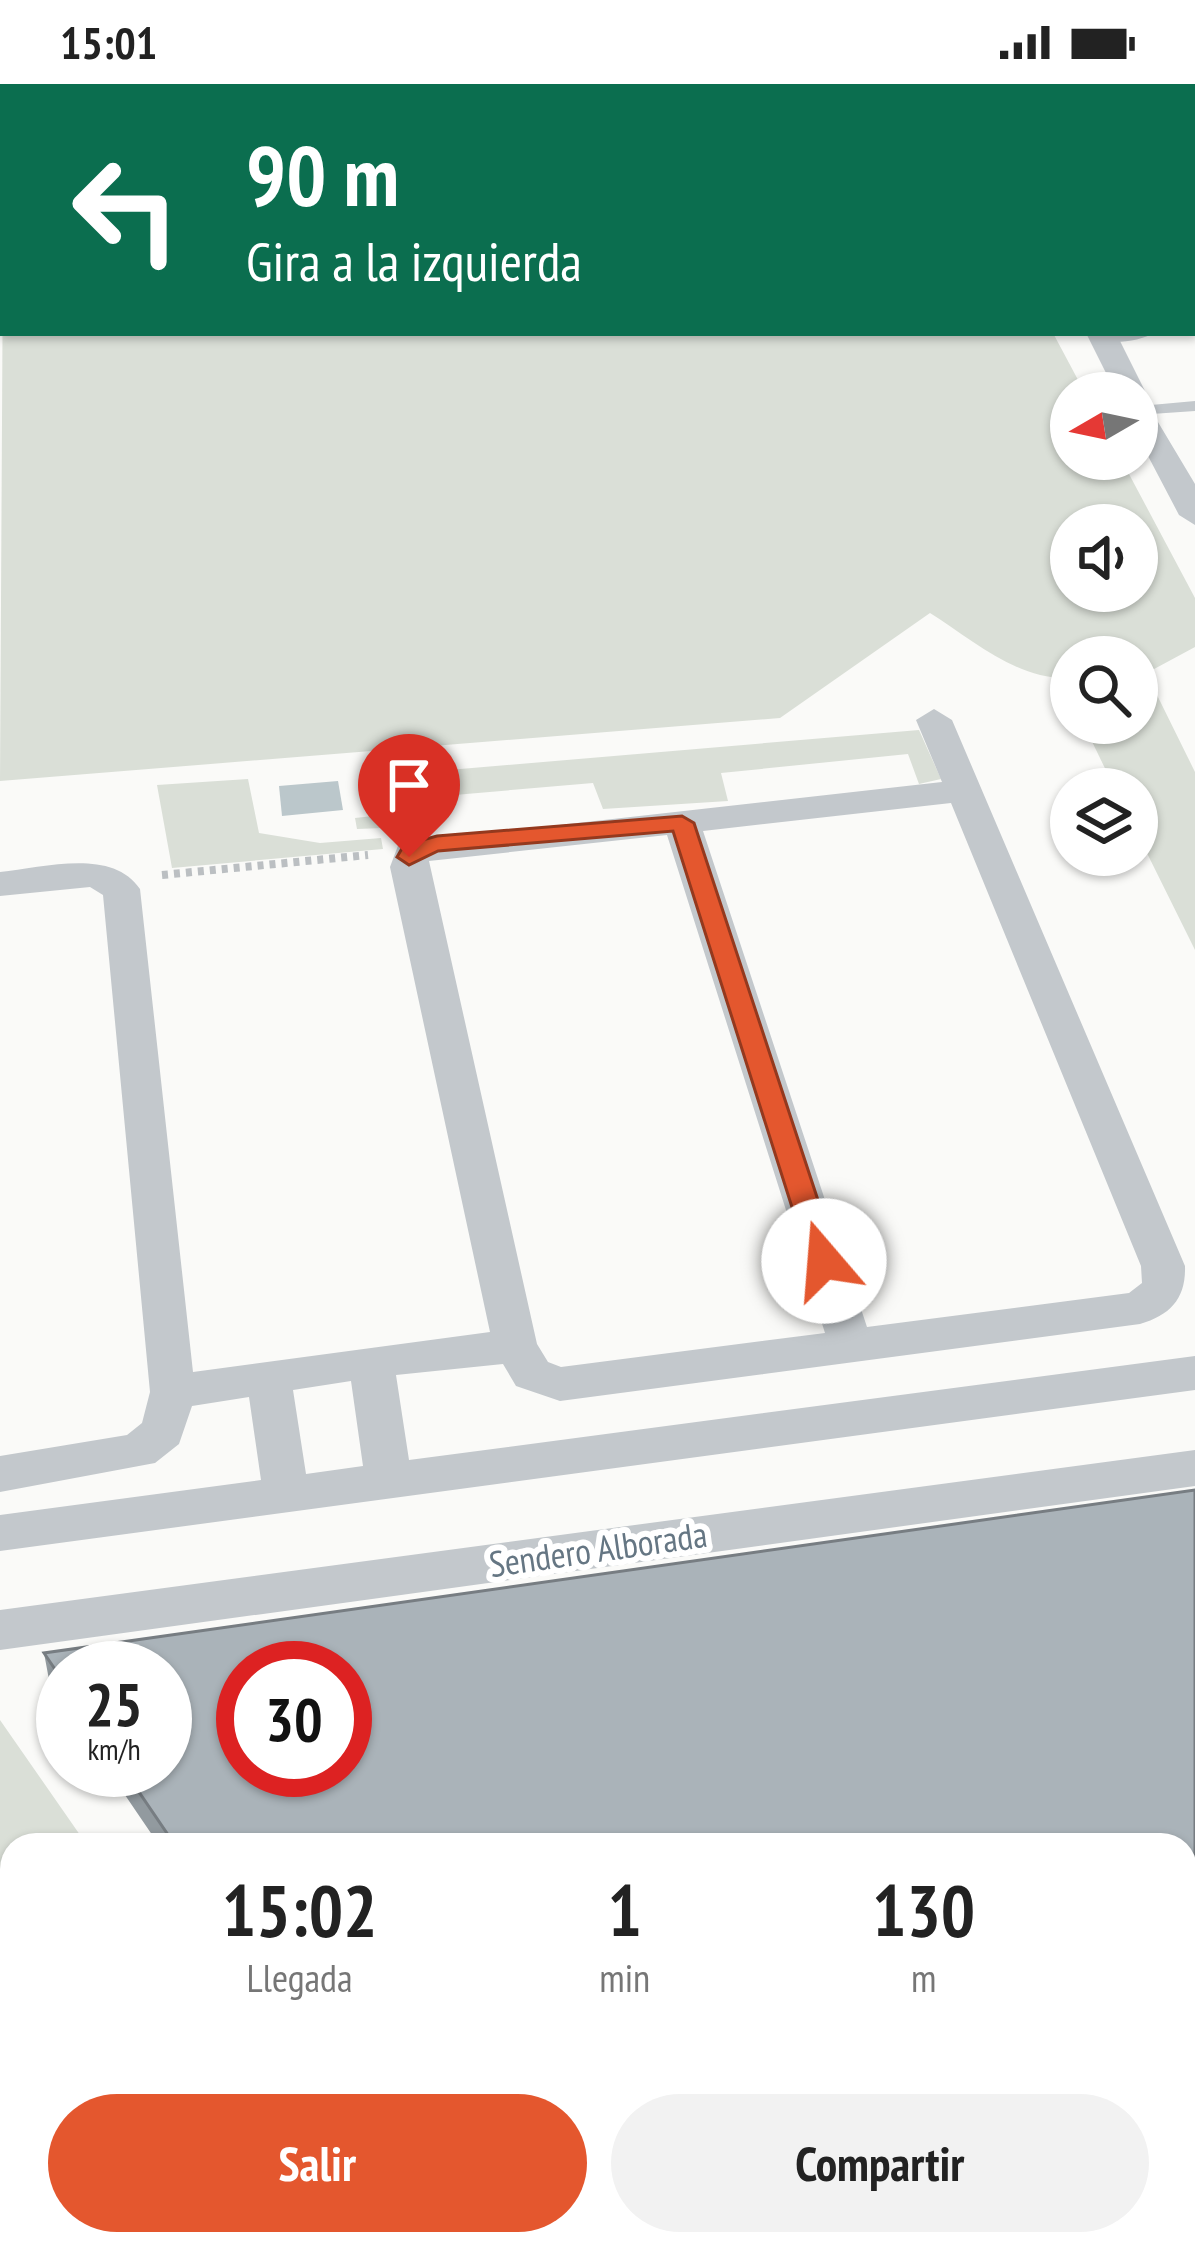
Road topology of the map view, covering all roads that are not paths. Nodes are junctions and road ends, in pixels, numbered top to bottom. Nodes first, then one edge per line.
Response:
1 (1102, 336) edge
2 (1120, 372) edge
3 (1158, 404) edge
4 (1195, 406) edge
5 (1158, 445) edge
6 (1195, 515) edge
7 (934, 720) dead end
8 (963, 791) junction
9 (682, 823) junction
10 (0, 884) edge
11 (514, 1346) junction
12 (852, 1348) junction
13 (371, 1361) junction
14 (1195, 1372) edge
15 (268, 1376) junction
16 (173, 1392) junction
17 (1195, 1468) edge
18 (0, 1474) edge
19 (388, 1478) junction
20 (286, 1493) junction
21 (0, 1533) edge
22 (0, 1630) edge

1 - 2 street
3 - 4 lane
5 - 6 street
7 - 8 street
8 - 9 street
8 - 12 street
9 - 11 street
9 - 12 street
10 - 16 street
11 - 12 street
11 - 13 street
13 - 15 street
13 - 19 street
14 - 19 street
15 - 16 street
15 - 20 street
16 - 18 street
17 - 22 street, Sendero Alborada
19 - 20 street
20 - 21 street

